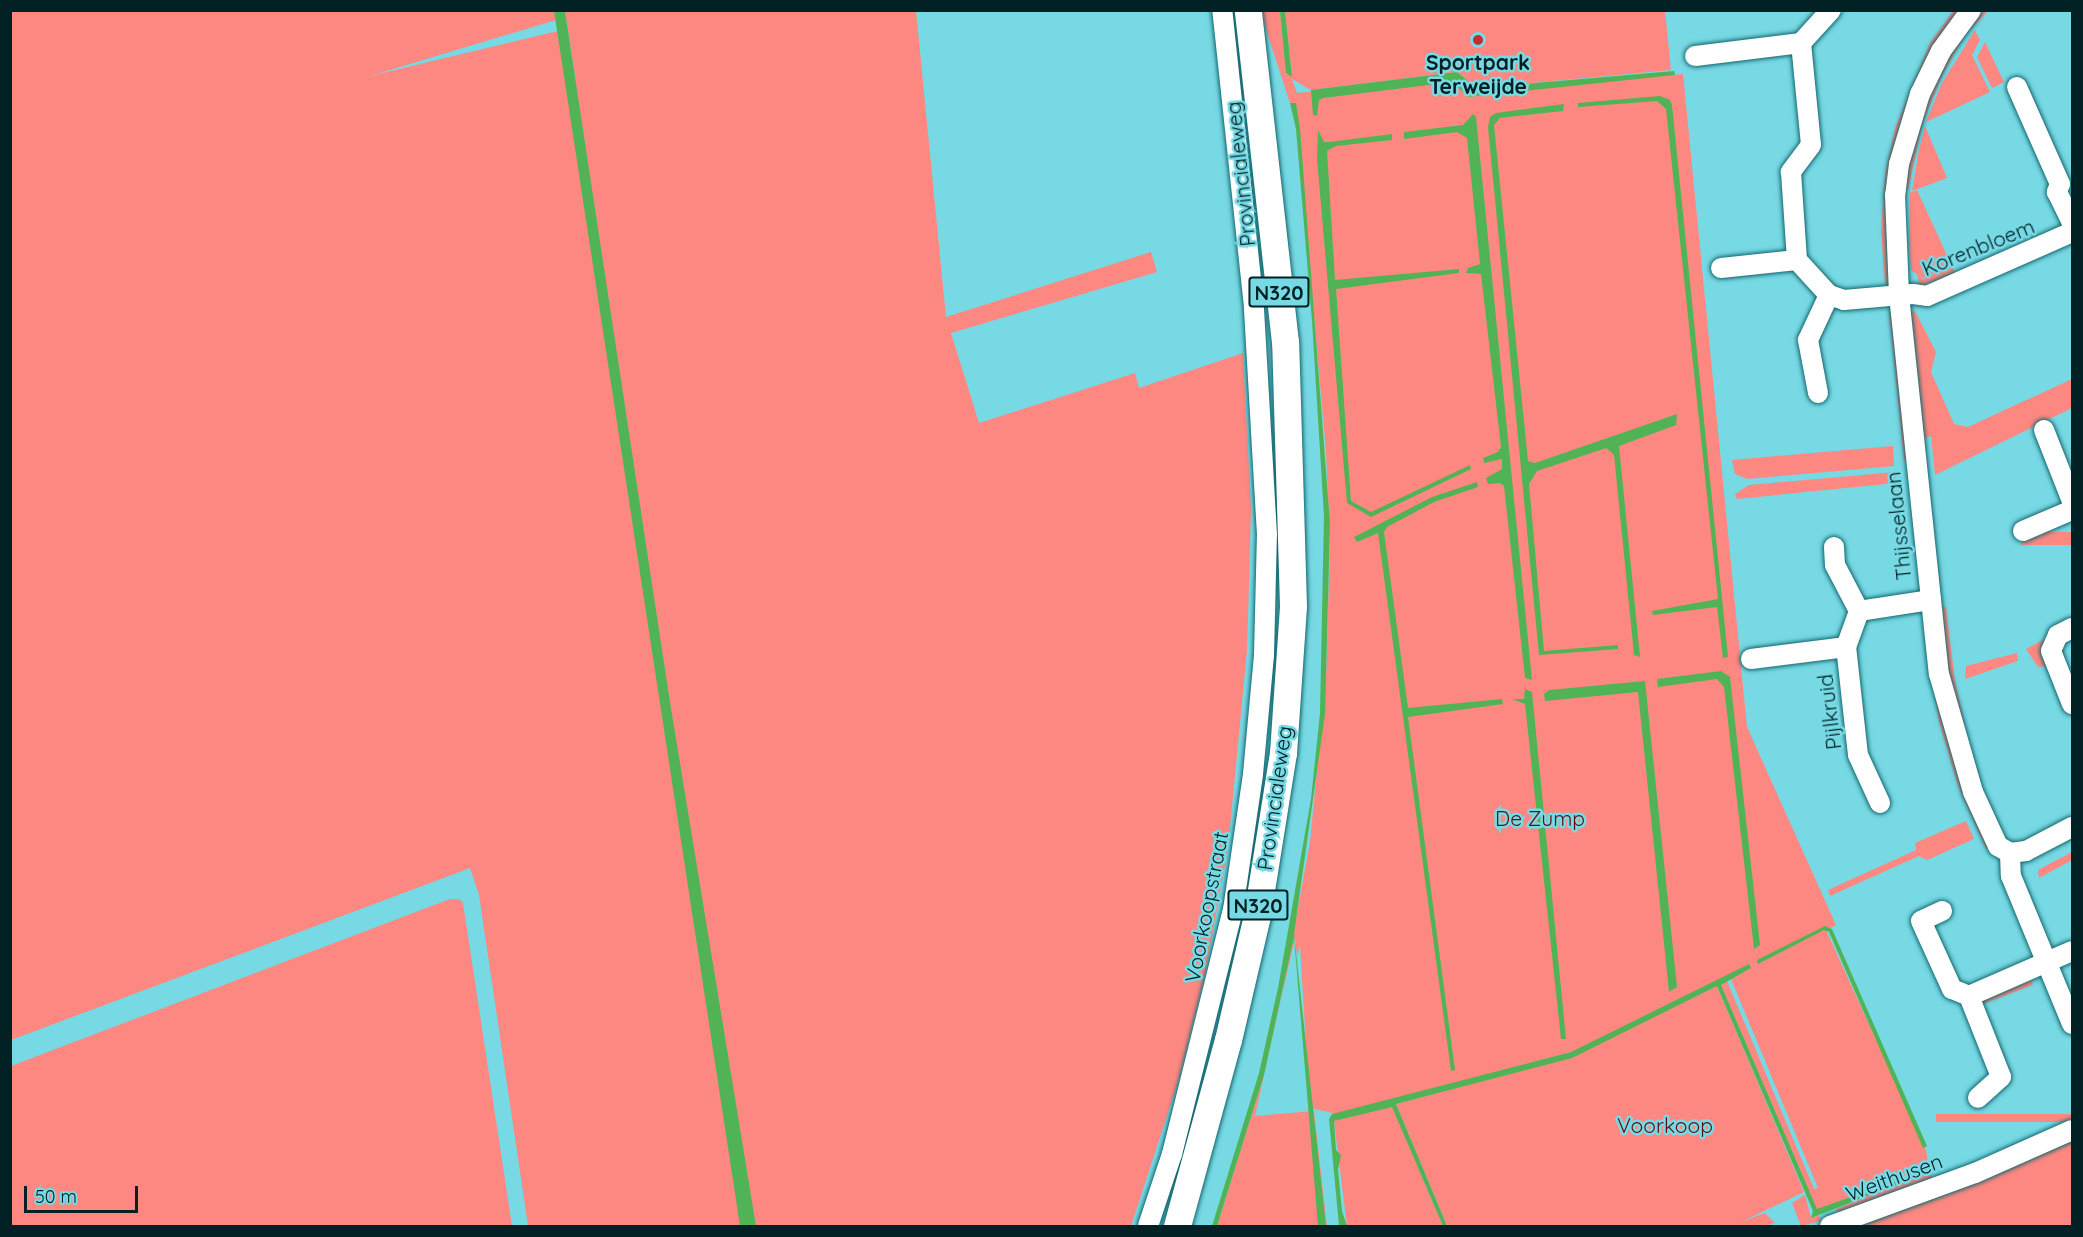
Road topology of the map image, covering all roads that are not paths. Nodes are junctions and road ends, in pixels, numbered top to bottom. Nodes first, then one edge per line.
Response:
1 (1222, 10) edge
2 (1248, 10) edge
3 (1831, 10) edge
4 (1971, 10) edge
5 (1801, 43) junction
6 (1695, 56) dead end
7 (2017, 87) dead end
8 (2073, 223) edge
9 (2073, 232) edge
10 (1797, 260) junction
11 (1721, 268) dead end
12 (1829, 295) junction
13 (1899, 295) junction
14 (1818, 393) dead end
15 (2044, 430) dead end
16 (2073, 501) edge
17 (2073, 510) edge
18 (2024, 531) dead end
19 (1834, 547) dead end
20 (1266, 589) joint
21 (1930, 600) junction
22 (1859, 611) junction
23 (2073, 628) edge
24 (1846, 647) junction
25 (1751, 659) dead end
26 (2073, 704) edge
27 (1880, 803) dead end
28 (2073, 827) edge
29 (2010, 853) junction
30 (1942, 911) dead end
31 (2073, 951) edge
32 (2047, 962) junction
33 (1969, 996) junction
34 (2073, 1024) edge
35 (1978, 1098) dead end
36 (2073, 1130) edge
37 (1148, 1227) edge
38 (1177, 1227) edge
39 (1830, 1227) edge

1 - 20 street, Provincialeweg
2 - 38 highway, Provincialeweg / N320
3 - 5 street
4 - 13 street, Thijsselaan
5 - 6 street
5 - 10 street
7 - 8 street
9 - 13 street, Korenbloem
10 - 11 street
10 - 12 street
12 - 13 street, Korenbloem
12 - 14 street
13 - 21 street, Thijsselaan
15 - 16 street
17 - 18 street
19 - 22 street
20 - 37 street, Voorkoopstraat
21 - 22 street
21 - 29 street, Thijsselaan
22 - 24 street, Pijlkruid
23 - 26 street
24 - 25 street, Pijlkruid
24 - 27 street, Pijlkruid
28 - 29 street
29 - 32 street
30 - 33 street
31 - 32 street
32 - 33 street
32 - 34 street
33 - 35 street
36 - 39 street, Weithusen

